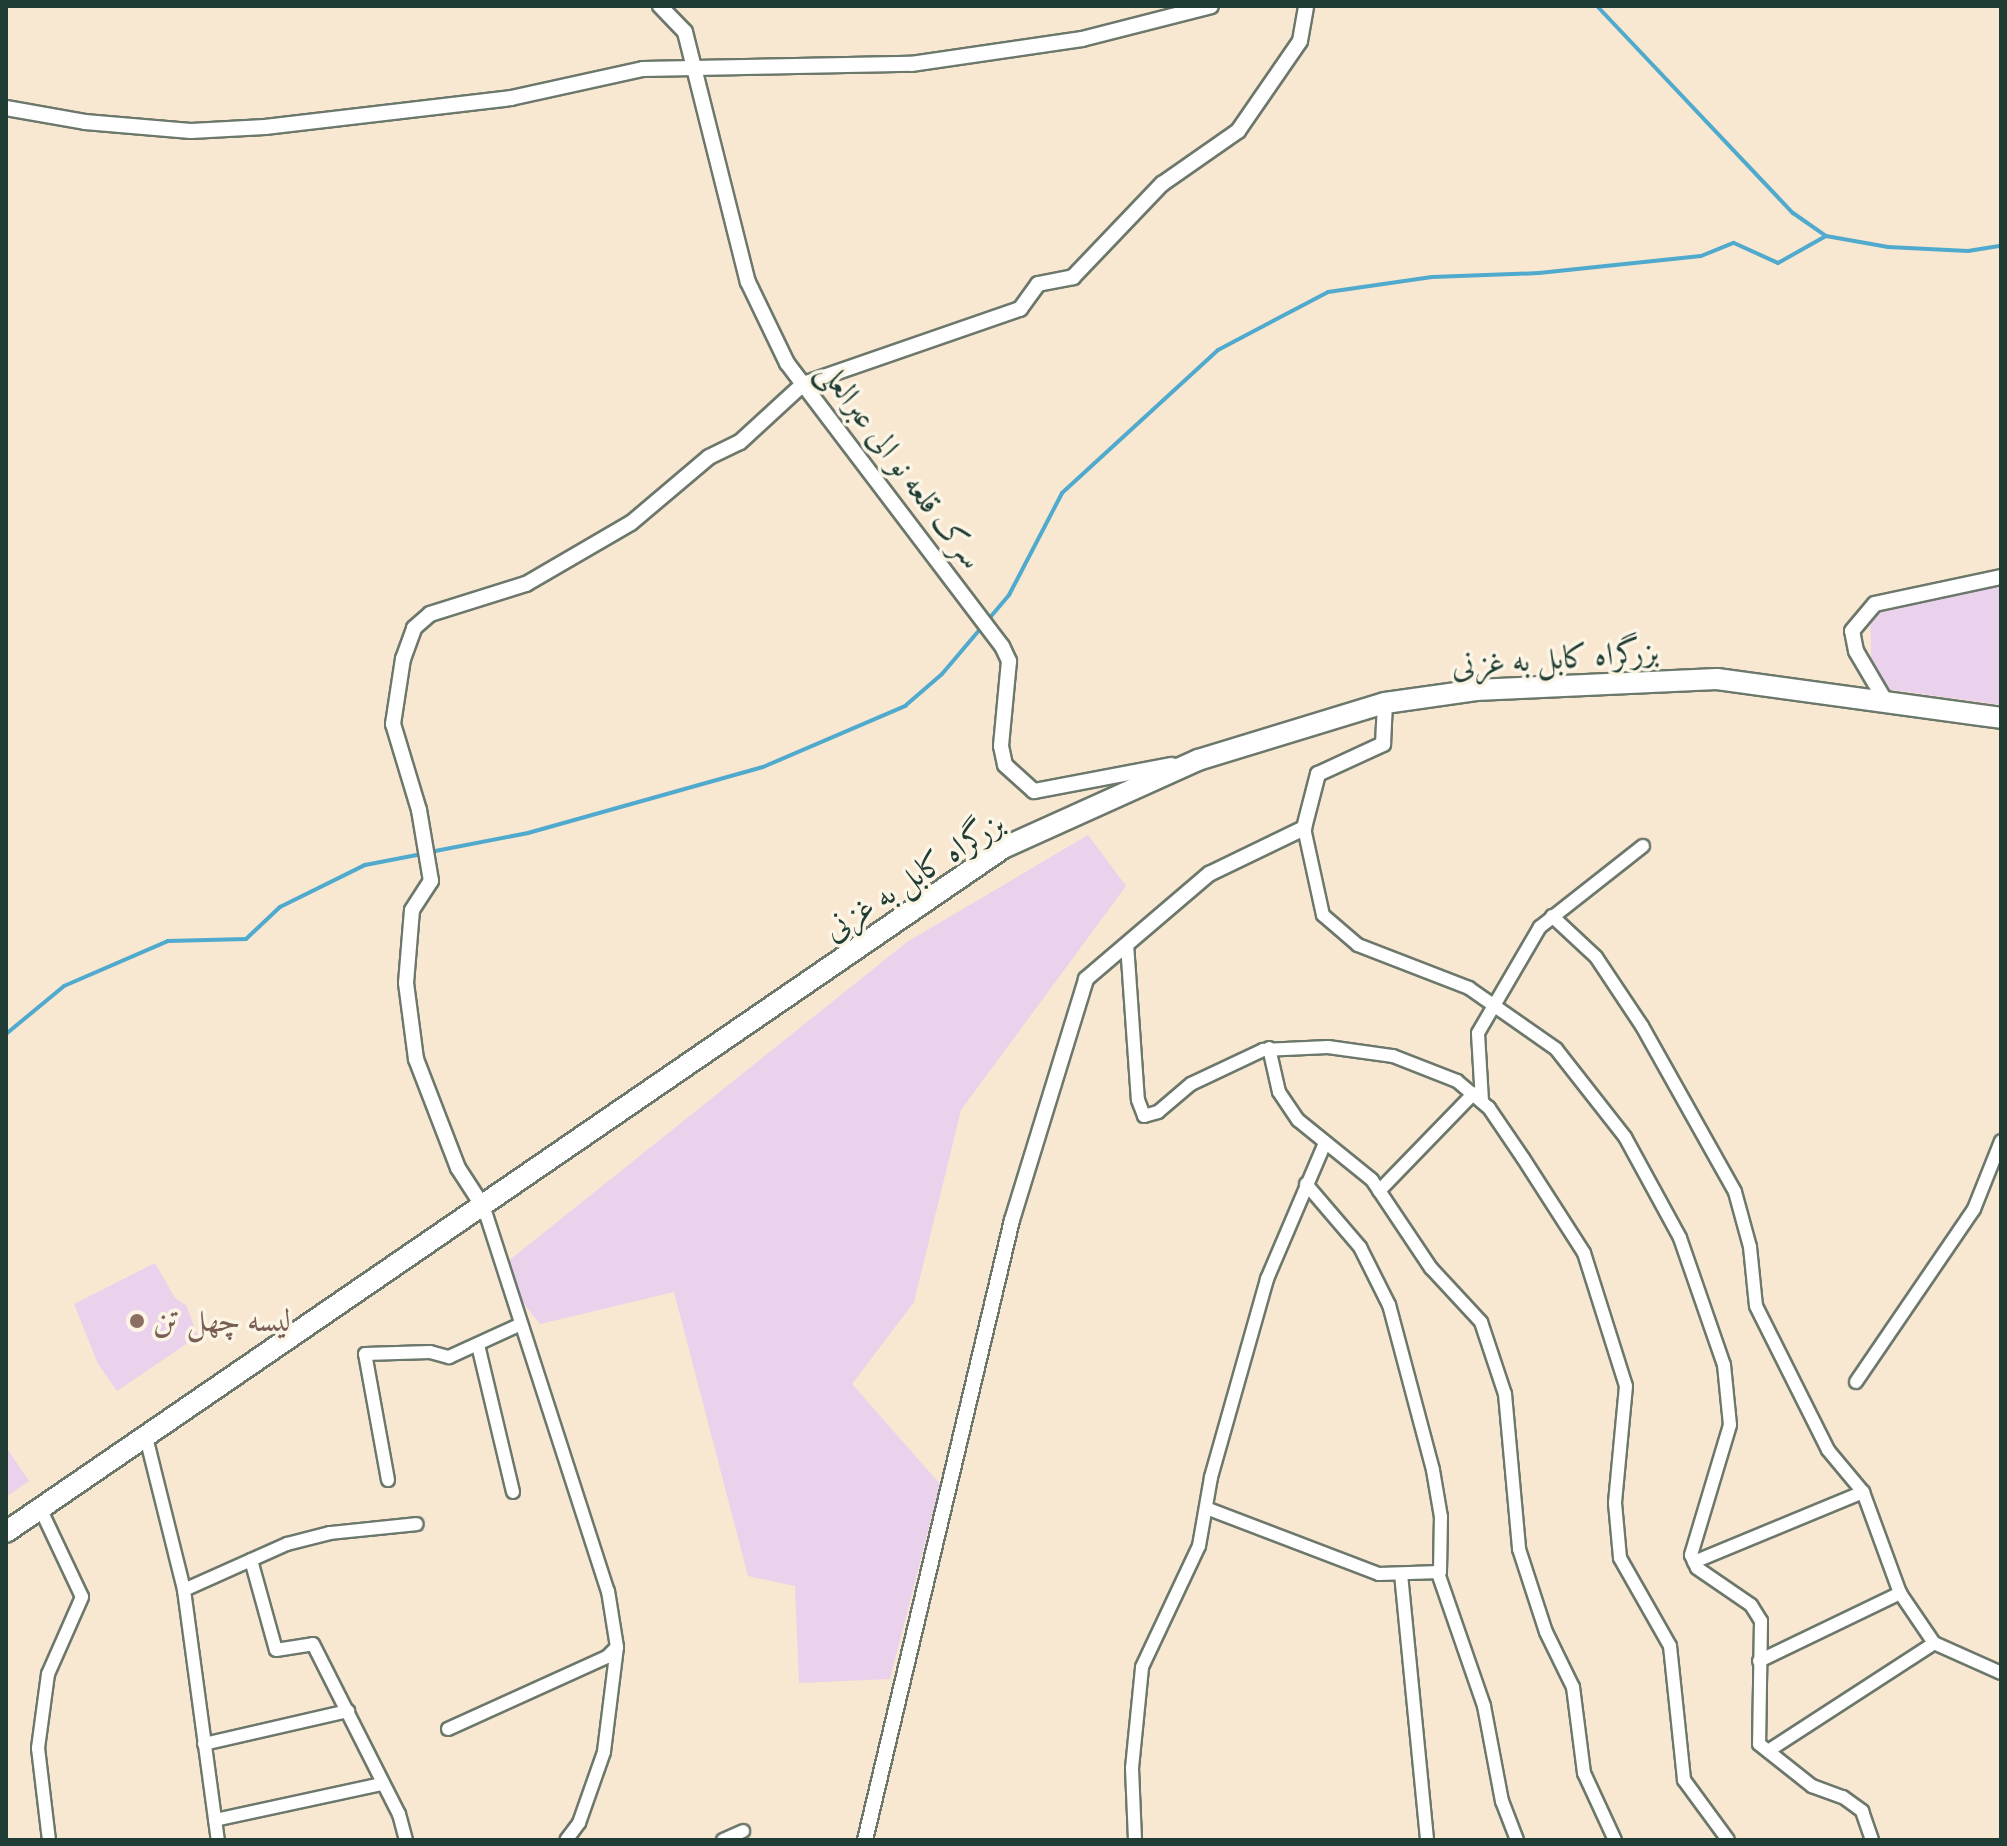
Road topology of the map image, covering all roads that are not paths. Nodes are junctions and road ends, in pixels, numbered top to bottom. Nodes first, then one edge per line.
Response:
1 (660, 6) edge
2 (1211, 6) edge
3 (1306, 6) edge
4 (695, 66) junction
5 (6, 108) edge
6 (803, 384) junction
7 (2001, 577) edge
8 (1886, 702) junction
9 (1385, 703) junction
10 (2001, 718) edge
11 (1198, 760) junction
12 (1304, 828) junction
13 (1643, 846) dead end
14 (1552, 916) junction
15 (1127, 944) junction
16 (1493, 1005) junction
17 (1269, 1048) junction
18 (1478, 1097) junction
19 (2001, 1141) edge
20 (1325, 1143) junction
21 (1306, 1184) junction
22 (1379, 1191) junction
23 (484, 1208) junction
24 (521, 1324) junction
25 (478, 1345) junction
26 (1856, 1382) dead end
27 (145, 1433) junction
28 (388, 1480) dead end
29 (513, 1492) dead end
30 (1863, 1492) junction
31 (40, 1508) junction
32 (1206, 1508) junction
33 (417, 1524) dead end
34 (6, 1532) edge
35 (251, 1560) junction
36 (1694, 1562) junction
37 (1438, 1573) junction
38 (1401, 1574) junction
39 (184, 1590) junction
40 (1900, 1593) junction
41 (1934, 1643) junction
42 (617, 1647) junction
43 (1759, 1661) junction
44 (2001, 1673) edge
45 (348, 1711) junction
46 (448, 1729) dead end
47 (204, 1744) junction
48 (1768, 1751) junction
49 (382, 1784) junction
50 (215, 1820) junction
51 (743, 1831) dead end
52 (49, 1840) edge
53 (218, 1840) edge
54 (406, 1840) edge
55 (566, 1840) edge
56 (723, 1840) edge
57 (865, 1840) edge
58 (1135, 1840) edge
59 (1427, 1840) edge
60 (1517, 1840) edge
61 (1615, 1840) edge
62 (1728, 1840) edge
63 (1872, 1840) edge

1 - 4 street, سرک قلعه نو الی عبرالعلی
2 - 4 street
3 - 6 street
4 - 5 street
4 - 6 street, سرک قلعه نو الی عبرالعلی
6 - 11 street, سرک قلعه نو الی عبرالعلی
6 - 23 street
7 - 8 street
8 - 9 highway, بزرگراه کابل به غزنی
8 - 10 highway, بزرگراه کابل به غزنی
9 - 11 highway, بزرگراه کابل به غزنی
9 - 12 street
11 - 23 highway, بزرگراه کابل به غزنی
12 - 15 street
12 - 16 street
13 - 14 street
14 - 16 street
14 - 30 street
15 - 17 street
15 - 57 street
16 - 18 street
16 - 36 street
17 - 18 street
17 - 20 street
18 - 22 street
18 - 62 street
19 - 26 street
20 - 21 street
20 - 22 street
21 - 32 street
21 - 37 street
22 - 61 street
23 - 24 street
23 - 27 highway, بزرگراه کابل به غزنی
24 - 25 street
24 - 42 street
25 - 28 street
25 - 29 street
27 - 31 highway, بزرگراه کابل به غزنی
27 - 39 street
30 - 36 street
30 - 40 street
31 - 34 highway, بزرگراه کابل به غزنی
31 - 52 street
32 - 38 street
32 - 58 street
33 - 35 street
35 - 39 street
35 - 45 street
36 - 43 street
37 - 38 street
37 - 60 street
38 - 59 street
39 - 47 street
40 - 41 street
40 - 43 street
41 - 44 street
41 - 48 street
42 - 46 street
42 - 55 street
43 - 48 street
45 - 47 street
45 - 49 street
47 - 50 street
48 - 63 street
49 - 50 street
49 - 54 street
50 - 53 street
51 - 56 street

